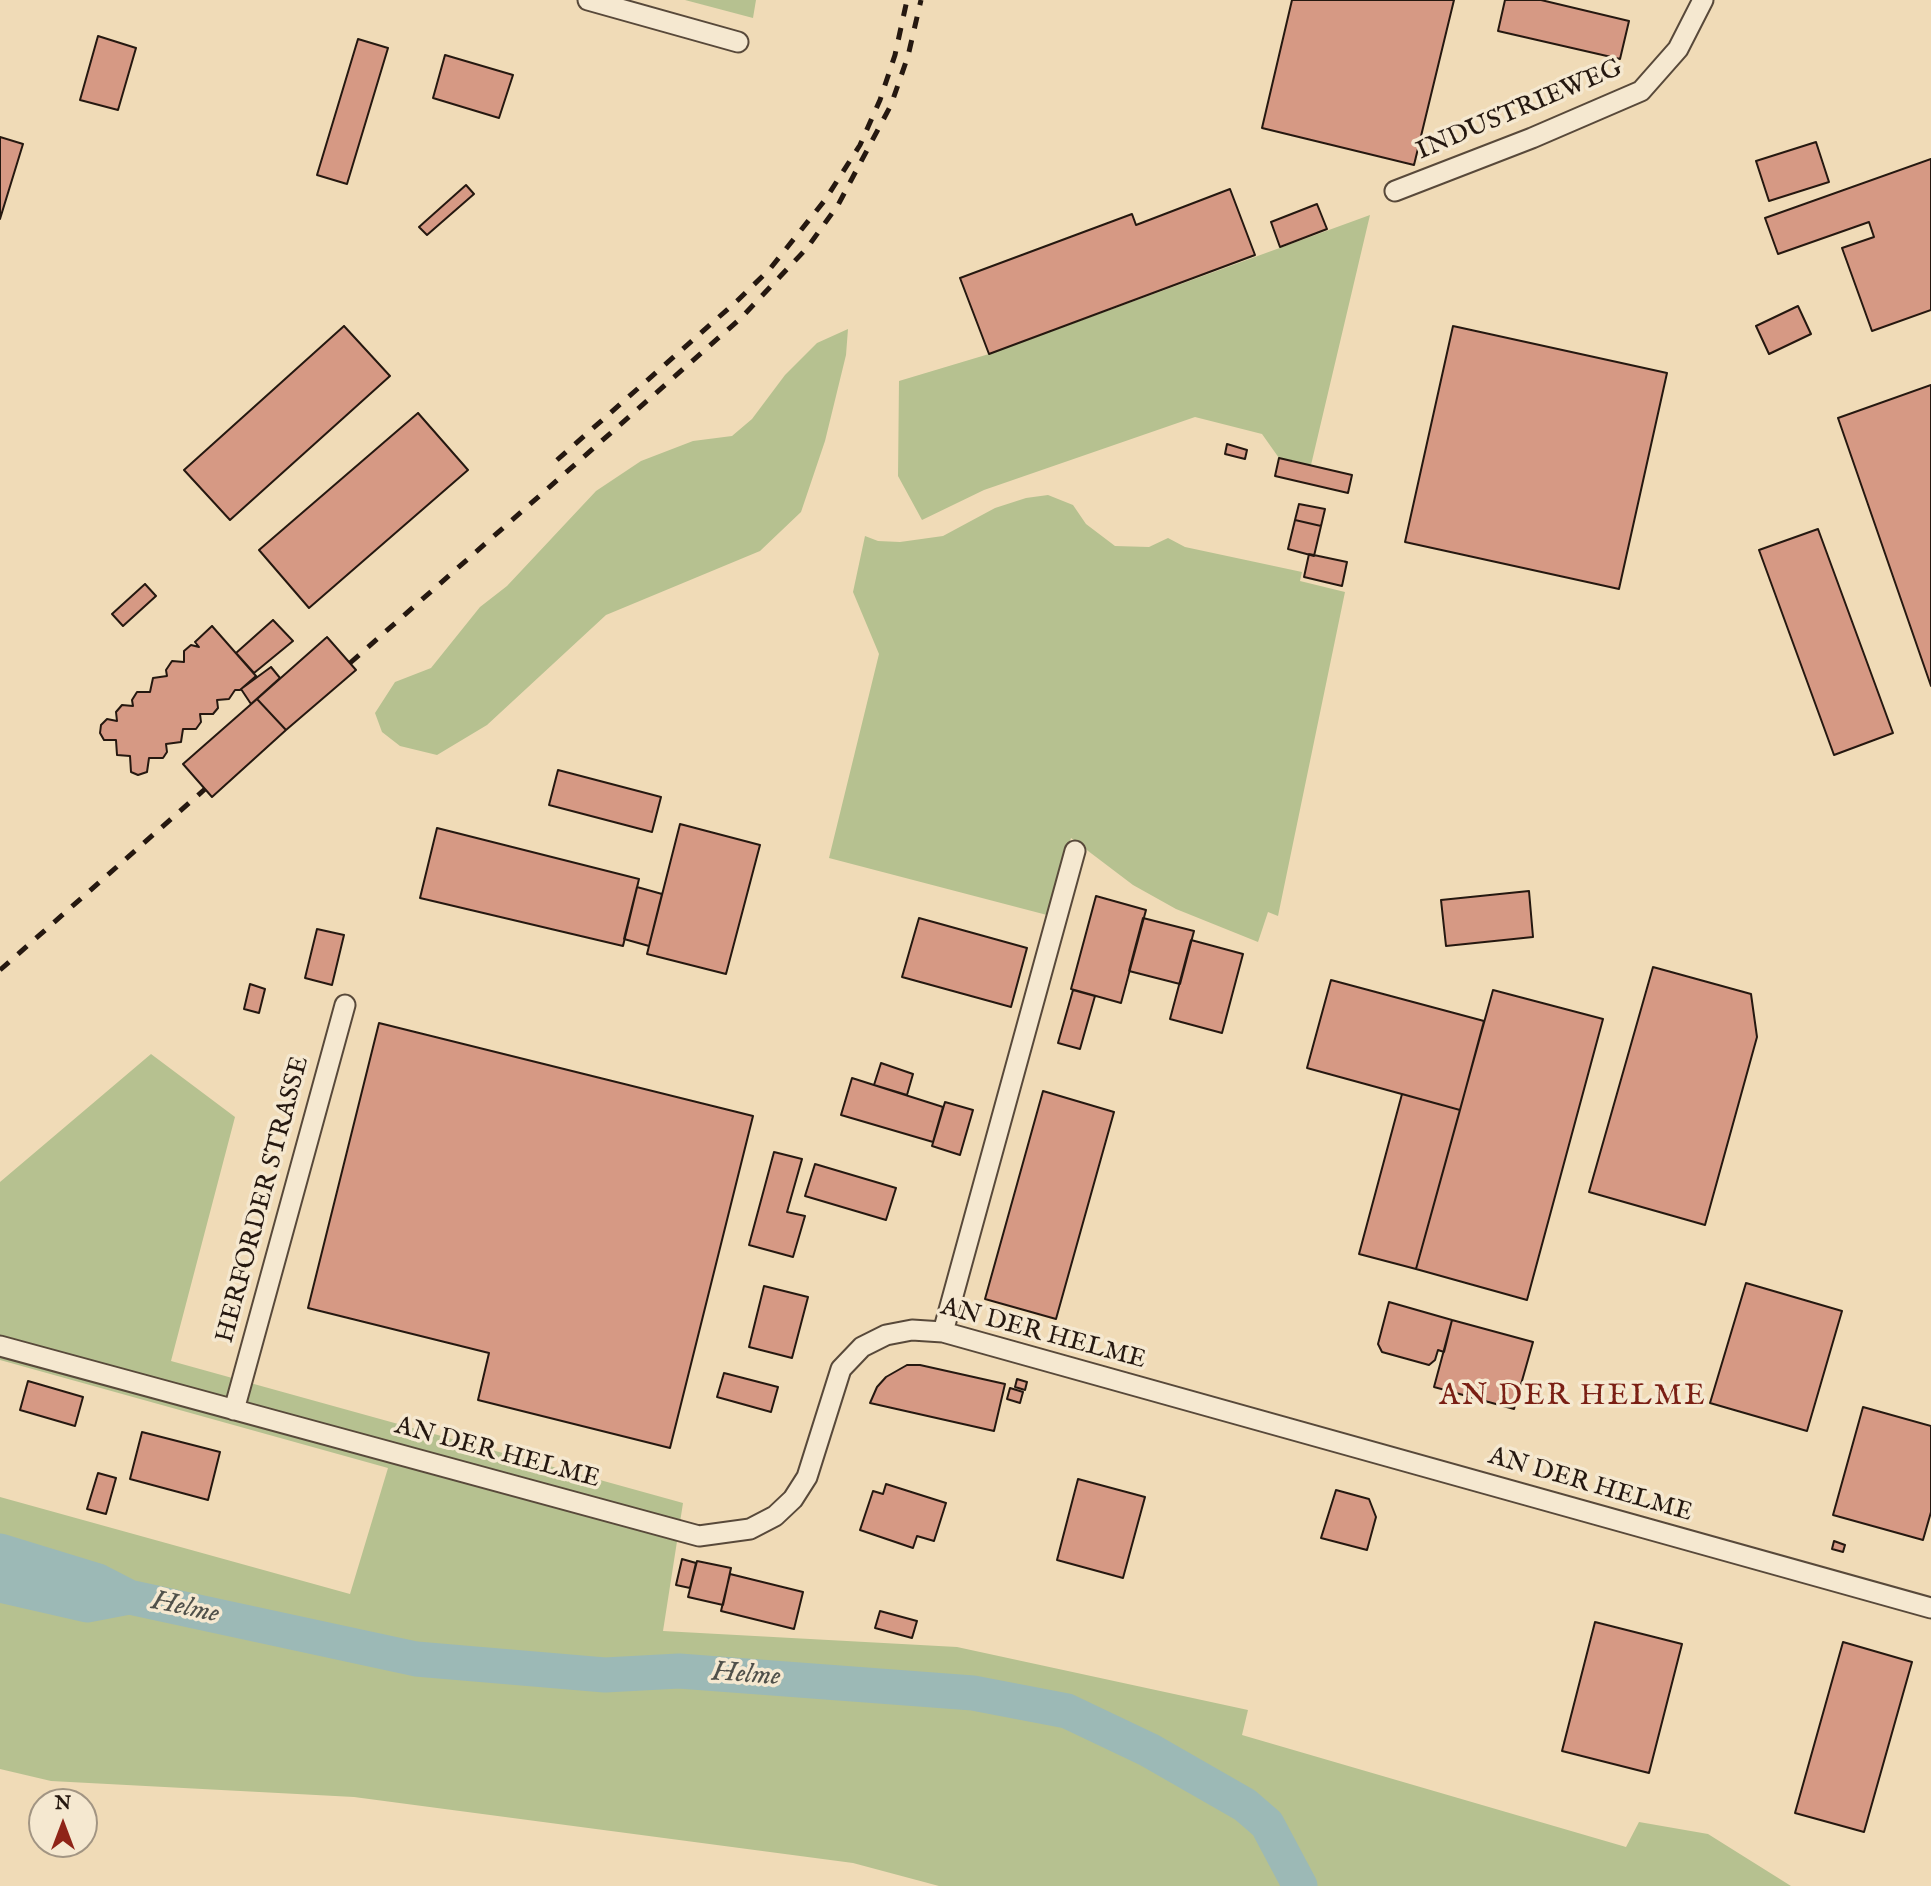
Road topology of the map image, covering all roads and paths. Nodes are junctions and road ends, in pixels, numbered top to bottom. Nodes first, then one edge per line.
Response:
1 (588, 0) edge
2 (1703, 0) edge
3 (738, 42) dead end
4 (1395, 191) dead end
5 (1075, 850) dead end
6 (345, 1005) dead end
7 (943, 1332) junction
8 (0, 1346) edge
9 (234, 1410) junction
10 (1931, 1608) edge

1 - 3 street
2 - 4 street, INDUSTRIEWEG
5 - 7 street
6 - 9 street, HERFORDER STRASSE
7 - 9 street, AN DER HELME
7 - 10 street, AN DER HELME
8 - 9 street, AN DER HELME

